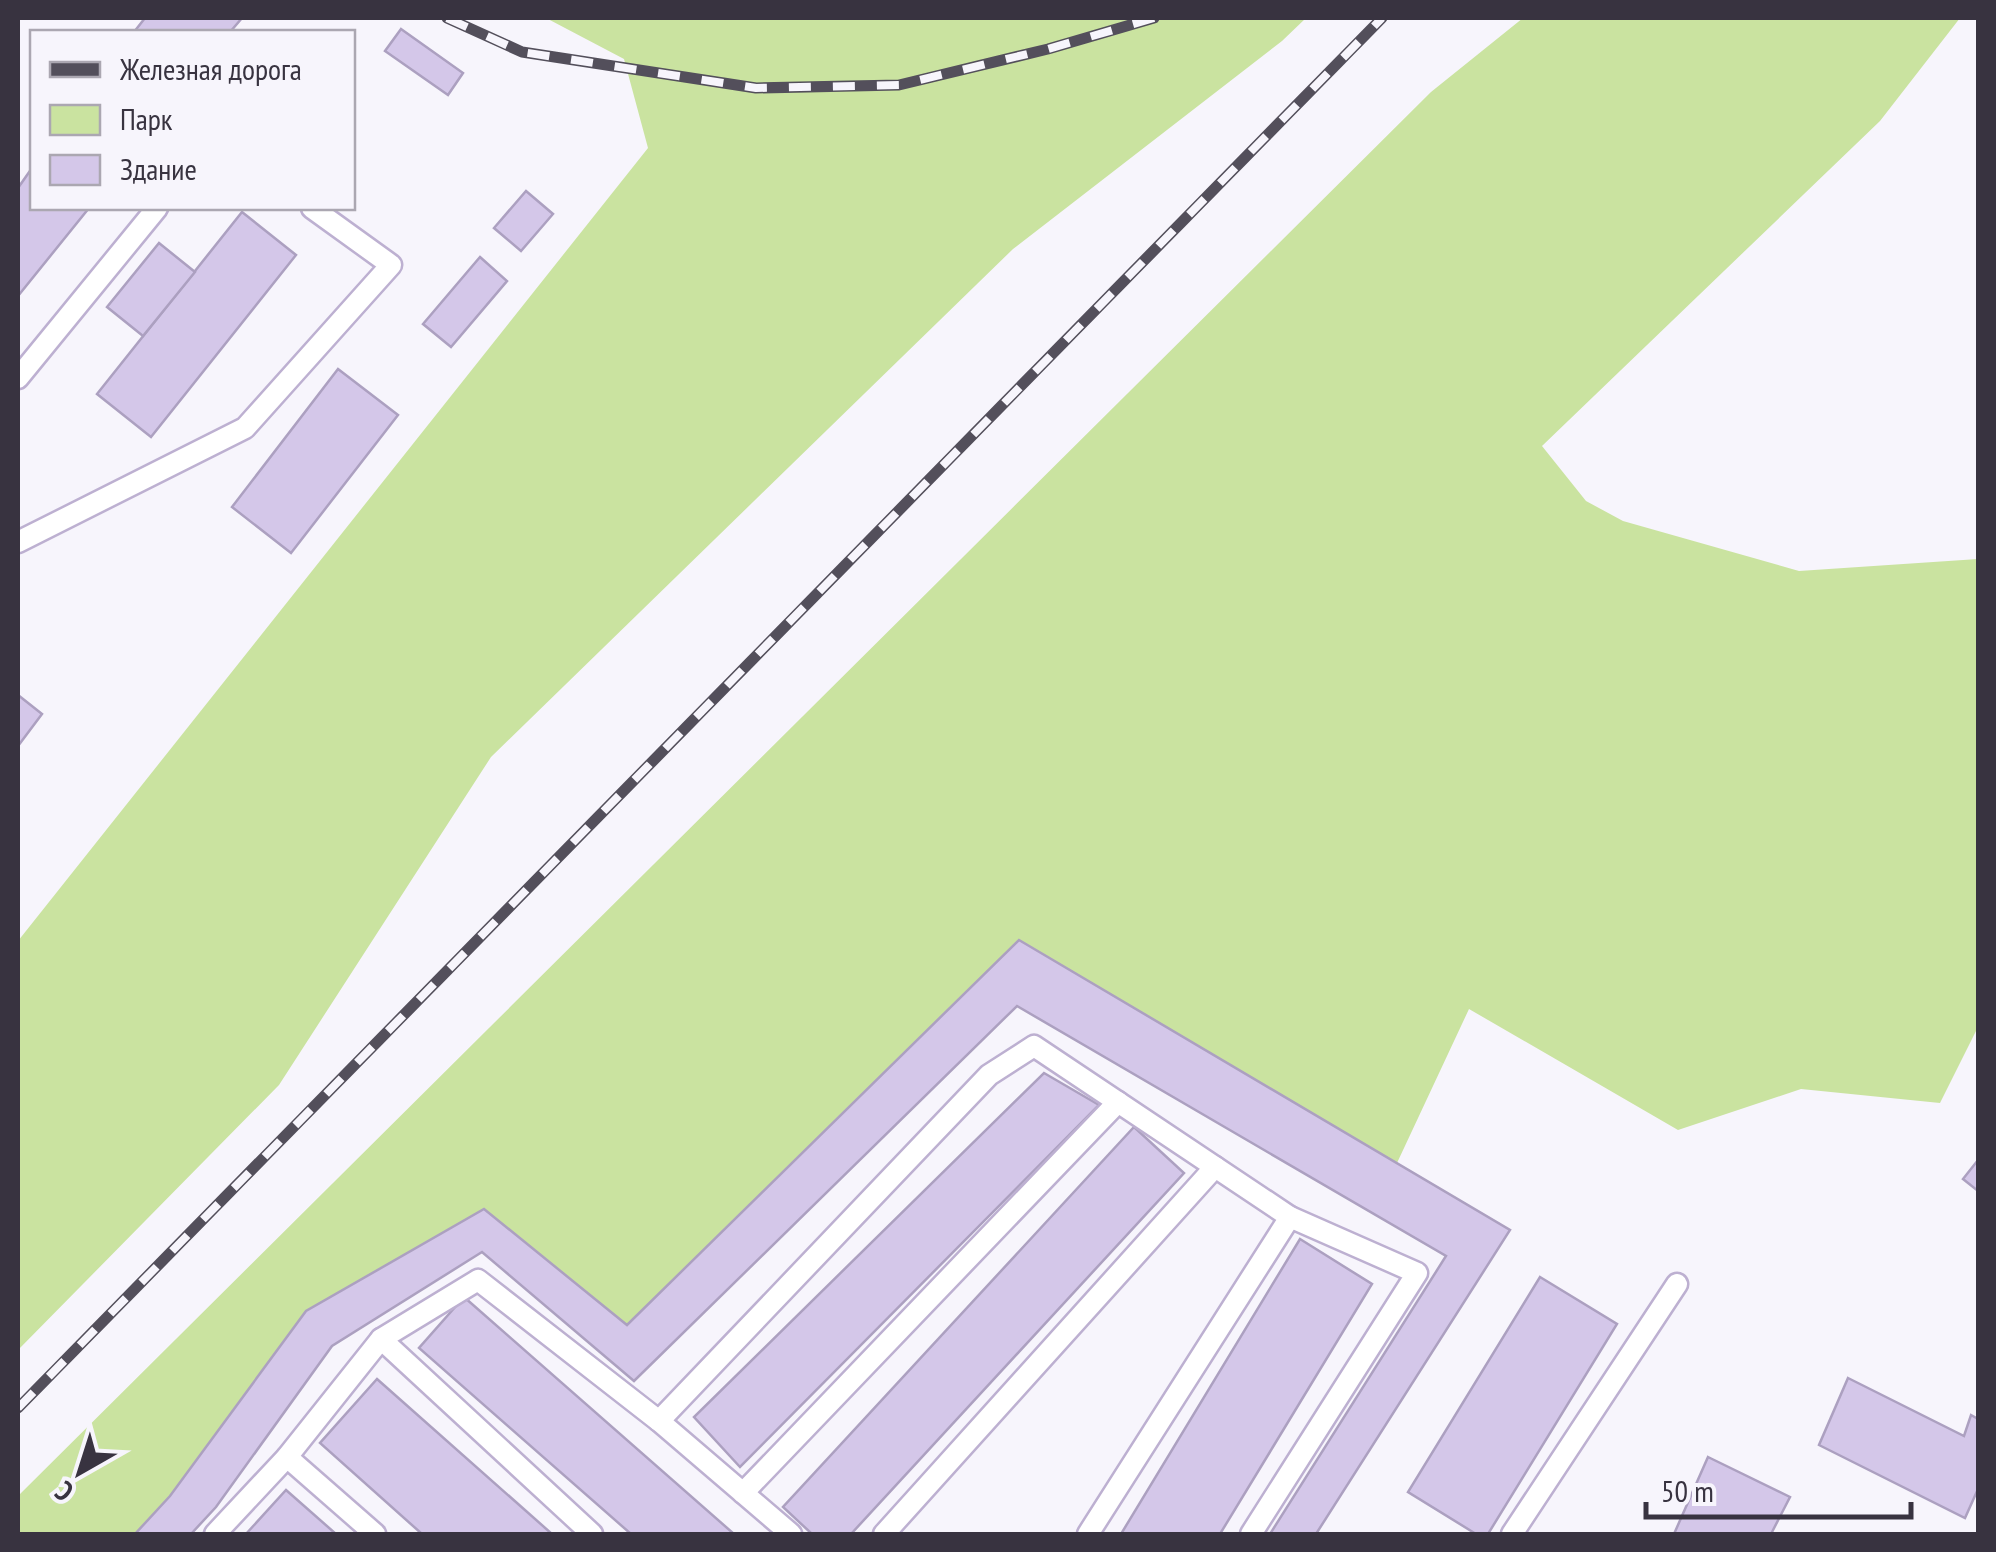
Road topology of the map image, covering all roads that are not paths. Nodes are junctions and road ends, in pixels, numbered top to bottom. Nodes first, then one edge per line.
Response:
1 (155, 210) edge
2 (315, 210) edge
3 (18, 378) edge
4 (18, 542) edge
5 (1118, 1102) junction
6 (1215, 1167) junction
7 (1290, 1216) junction
8 (1677, 1284) dead end
9 (381, 1339) junction
10 (659, 1420) junction
11 (287, 1457) junction
12 (744, 1493) junction
13 (215, 1534) edge
14 (375, 1534) edge
15 (592, 1534) edge
16 (791, 1534) edge
17 (884, 1534) edge
18 (1088, 1534) edge
19 (1251, 1534) edge
20 (1512, 1534) edge

1 - 3 lane
2 - 4 lane
5 - 6 lane
5 - 10 lane
5 - 12 lane
6 - 7 lane
6 - 17 lane
7 - 18 lane
7 - 19 lane
8 - 20 lane
9 - 10 lane
9 - 11 lane
9 - 15 lane
10 - 12 lane
11 - 13 lane
11 - 14 lane
12 - 16 lane

